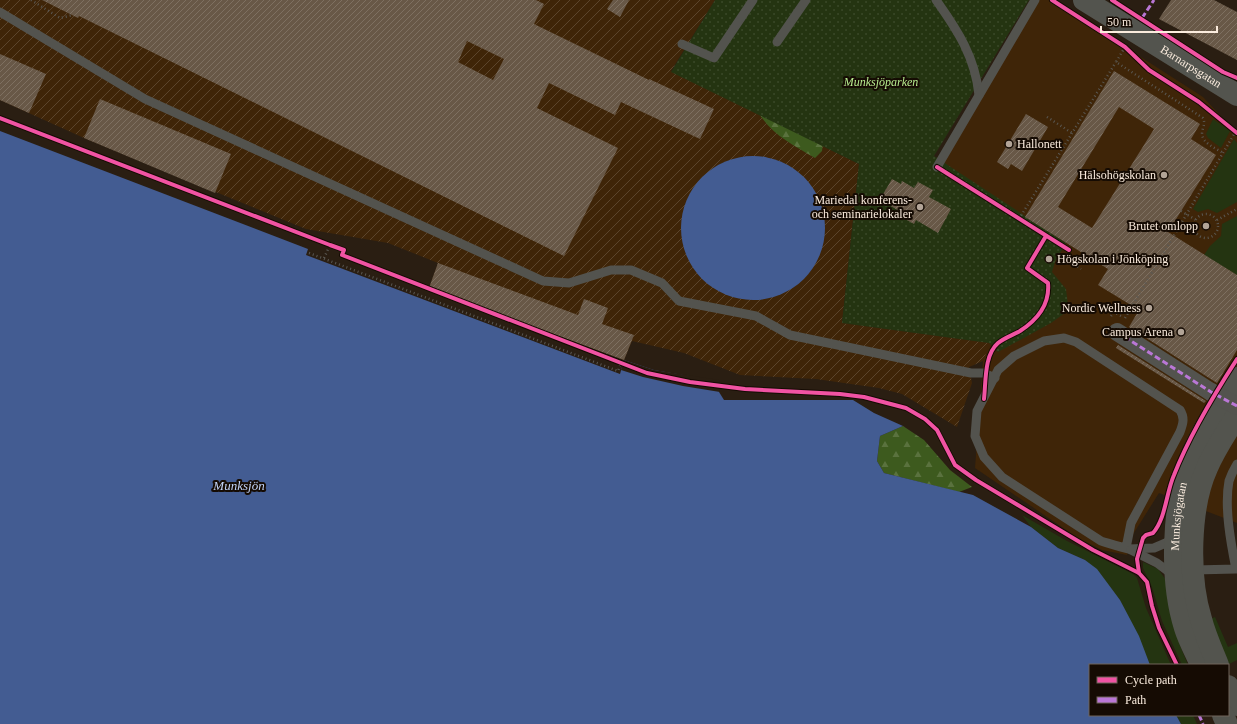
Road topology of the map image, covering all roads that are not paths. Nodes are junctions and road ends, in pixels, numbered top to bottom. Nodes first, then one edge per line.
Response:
1 (753, 0) edge
2 (806, 0) edge
3 (936, 0) edge
4 (1035, 0) edge
5 (1084, 0) edge
6 (0, 12) edge
7 (777, 42) dead end
8 (682, 44) dead end
9 (979, 95) junction
10 (1237, 95) edge
11 (937, 167) dead end
12 (1117, 332) road end
13 (995, 378) junction
14 (1237, 378) edge
15 (1237, 406) edge
16 (1237, 415) edge
17 (1237, 464) edge
18 (1176, 539) junction
19 (1128, 549) junction
20 (1237, 570) edge
21 (1185, 573) junction
22 (1200, 664) edge
23 (1218, 664) edge
24 (1229, 688) edge
25 (1237, 705) edge

1 - 8 lane
2 - 7 lane
3 - 9 lane
4 - 9 lane
5 - 10 main road, Barnarpsgatan
6 - 13 lane
9 - 11 lane
12 - 15 street, bridge
13 - 19 lane
13 - 19 lane
14 - 18 main road, Munksjögatan
16 - 21 main road, Munksjögatan
17 - 20 lane
18 - 19 lane
18 - 21 main road, Munksjögatan
19 - 21 lane
20 - 21 lane
21 - 22 main road, Munksjögatan
21 - 23 main road, Munksjögatan
24 - 25 main road

